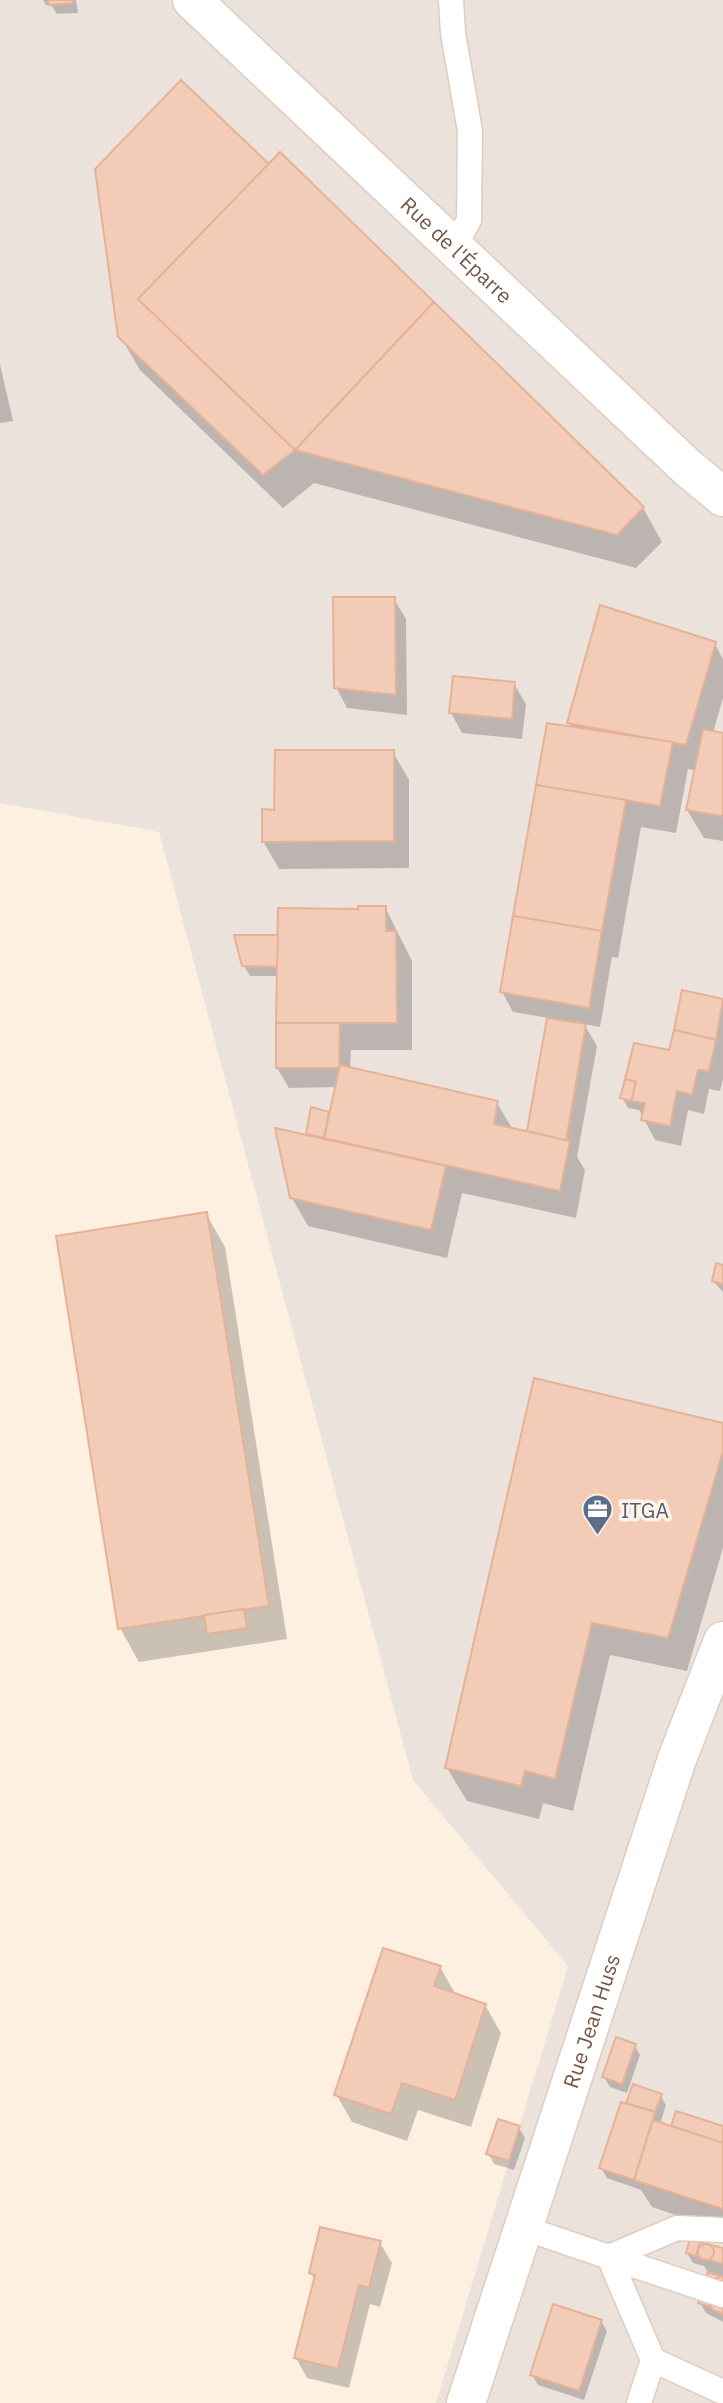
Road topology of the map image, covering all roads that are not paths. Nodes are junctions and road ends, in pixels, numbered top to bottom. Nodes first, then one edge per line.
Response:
1 (192, 0) edge
2 (452, 0) edge
3 (454, 247) junction
4 (723, 497) edge
5 (723, 1641) edge
6 (524, 2228) junction
7 (723, 2230) edge
8 (609, 2257) junction
9 (723, 2295) edge
10 (653, 2360) junction
11 (723, 2392) edge
12 (466, 2403) edge
13 (639, 2403) edge

1 - 3 street, Rue de l'Éparre
2 - 3 lane
3 - 4 street, Rue de l'Éparre
5 - 6 street, Rue Jean Huss
6 - 8 lane
6 - 12 street, Rue Jean Huss
7 - 8 lane
8 - 9 lane
8 - 10 lane
10 - 11 lane
10 - 13 lane

